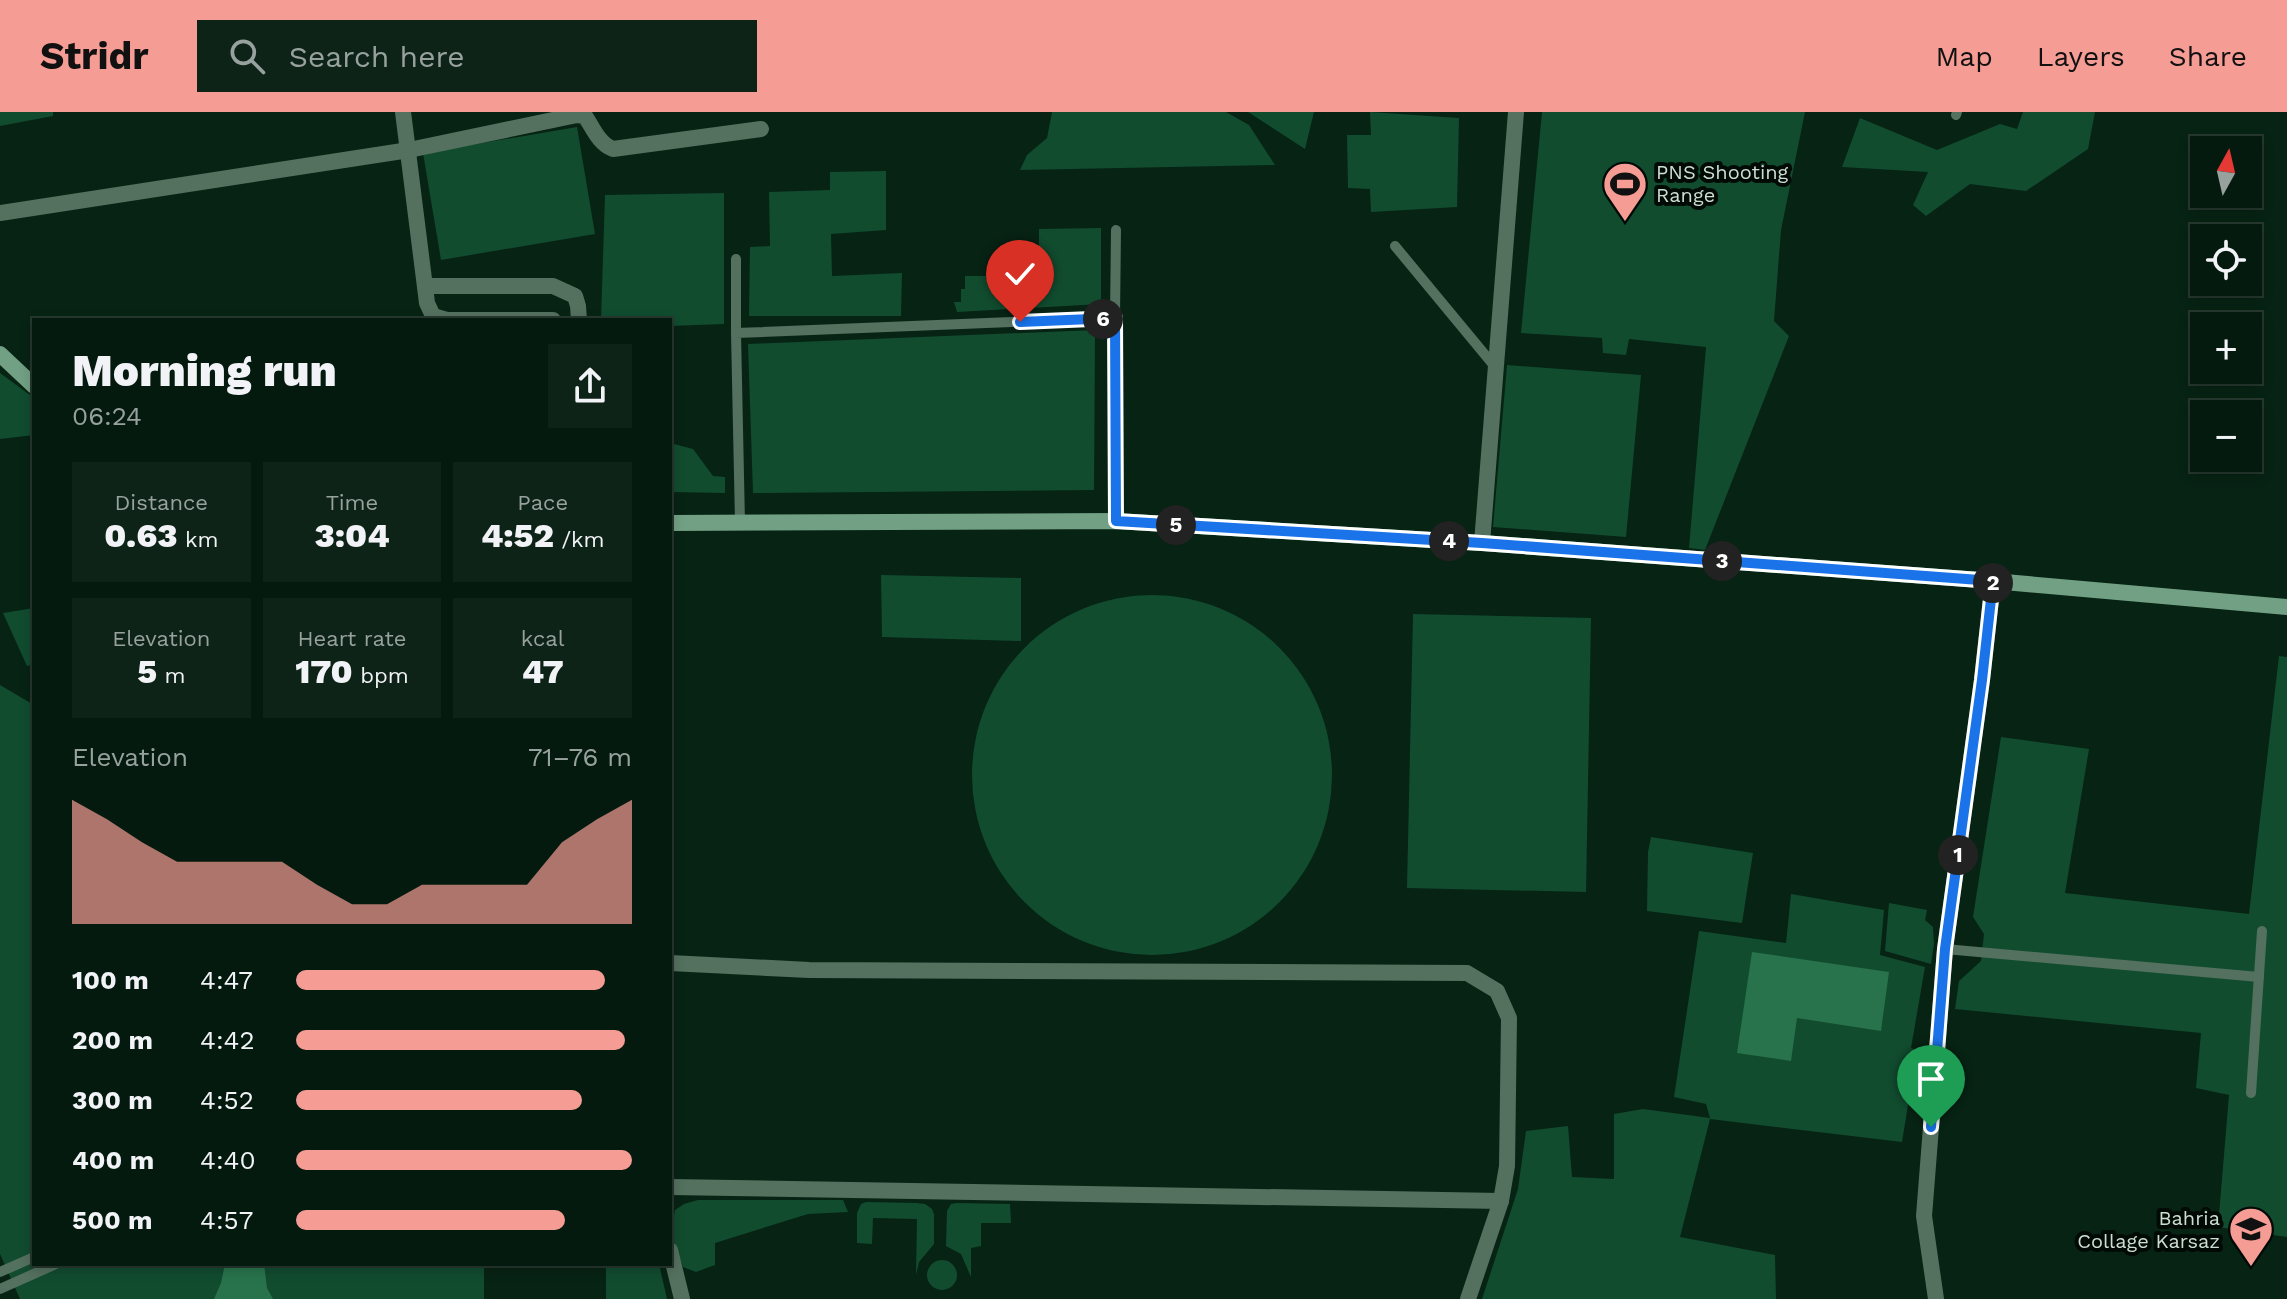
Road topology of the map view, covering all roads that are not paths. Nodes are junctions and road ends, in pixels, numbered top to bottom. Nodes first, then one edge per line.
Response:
1 (403, 112) edge
2 (1516, 112) edge
3 (761, 129) dead end
4 (409, 150) junction
5 (0, 213) edge
6 (1116, 230) dead end
7 (1395, 246) dead end
8 (736, 259) dead end
9 (425, 286) junction
10 (440, 318) edge
11 (579, 318) edge
12 (1115, 318) junction
13 (736, 333) junction
14 (0, 354) edge
15 (1496, 368) junction
16 (32, 384) edge
17 (1116, 521) junction
18 (672, 523) edge
19 (740, 523) junction
20 (1482, 543) junction
21 (1993, 581) junction
22 (2287, 607) edge
23 (2262, 931) dead end
24 (1945, 949) junction
25 (672, 963) edge
26 (2259, 977) junction
27 (2251, 1093) dead end
28 (672, 1187) edge
29 (1501, 1201) junction
30 (32, 1258) edge
31 (672, 1258) edge
32 (52, 1266) edge
33 (0, 1272) edge
34 (0, 1289) edge
35 (682, 1299) edge
36 (1468, 1299) edge
37 (1936, 1299) edge

1 - 4 street
2 - 15 street
3 - 4 street
4 - 5 street
4 - 9 street
6 - 12 lane
7 - 15 lane
8 - 13 lane
9 - 10 street
9 - 11 street
12 - 13 lane
12 - 17 lane
13 - 19 lane
14 - 16 street
15 - 20 street
17 - 19 street
17 - 20 street
18 - 19 street
20 - 21 street
21 - 22 street
21 - 24 street
23 - 26 lane
24 - 26 lane
24 - 37 street
25 - 29 street
26 - 27 lane
28 - 29 street
29 - 36 street
30 - 33 lane
31 - 35 street
32 - 34 lane

